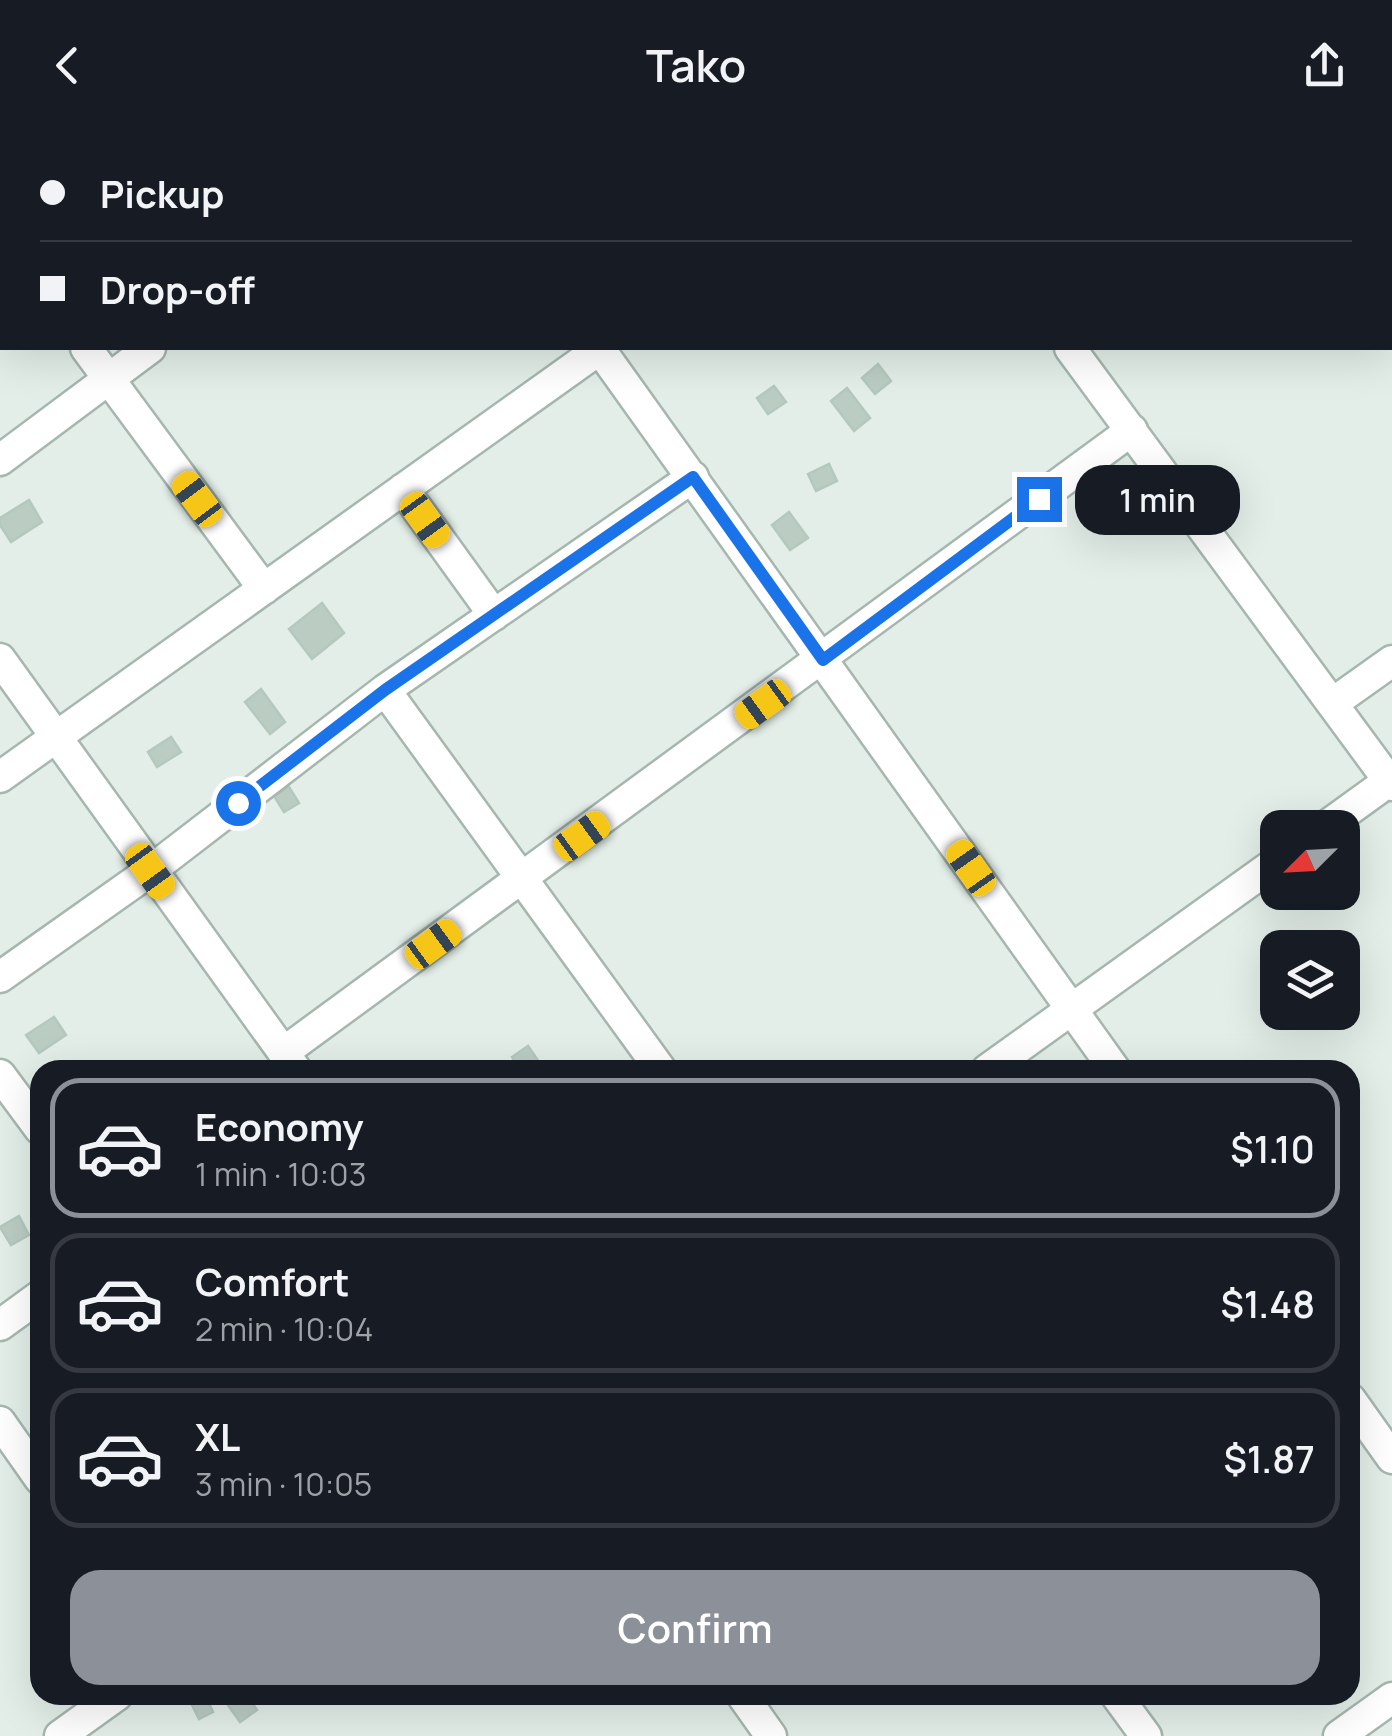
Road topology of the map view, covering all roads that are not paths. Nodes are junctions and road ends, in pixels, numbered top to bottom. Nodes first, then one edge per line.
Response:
1 (87, 350) edge
2 (147, 350) edge
3 (597, 350) edge
4 (601, 350) edge
5 (1072, 350) edge
6 (108, 379) junction
7 (1132, 430) junction
8 (0, 460) edge
9 (693, 477) junction
10 (402, 489) junction
11 (264, 589) junction
12 (494, 615) junction
13 (0, 658) edge
14 (823, 660) junction
15 (1392, 661) edge
16 (385, 690) junction
17 (1332, 703) junction
18 (56, 737) junction
19 (0, 777) edge
20 (1390, 783) edge
21 (1350, 810) edge
22 (150, 871) junction
23 (1260, 874) edge
24 (522, 880) junction
25 (0, 977) edge
26 (1072, 1009) junction
27 (289, 1060) edge
28 (291, 1060) edge
29 (654, 1060) edge
30 (1001, 1060) edge
31 (1108, 1060) edge
32 (0, 1075) edge
33 (30, 1116) edge
34 (30, 1303) edge
35 (0, 1325) edge
36 (1360, 1413) edge
37 (0, 1422) edge
38 (1392, 1458) edge
39 (30, 1465) edge
40 (1392, 1698) edge
41 (103, 1705) edge
42 (749, 1705) edge
43 (1123, 1705) edge
44 (60, 1736) edge
45 (772, 1736) edge
46 (1146, 1736) edge
47 (1339, 1736) edge

1 - 6 street
2 - 6 street
3 - 10 street
4 - 9 street
5 - 7 street
6 - 8 street
6 - 11 street
7 - 14 street
7 - 17 street
9 - 12 street
9 - 14 street
10 - 11 street
10 - 12 street
11 - 18 street
12 - 16 street
13 - 18 street
14 - 24 street
14 - 26 street
15 - 17 street
16 - 22 street
16 - 24 street
17 - 20 street
18 - 19 street
18 - 22 street
20 - 21 street
22 - 25 street
22 - 27 street
23 - 26 street
24 - 28 street
24 - 29 street
26 - 30 street
26 - 31 street
32 - 33 street
34 - 35 street
36 - 38 street
37 - 39 street
40 - 47 street
41 - 44 street
42 - 45 street
43 - 46 street

